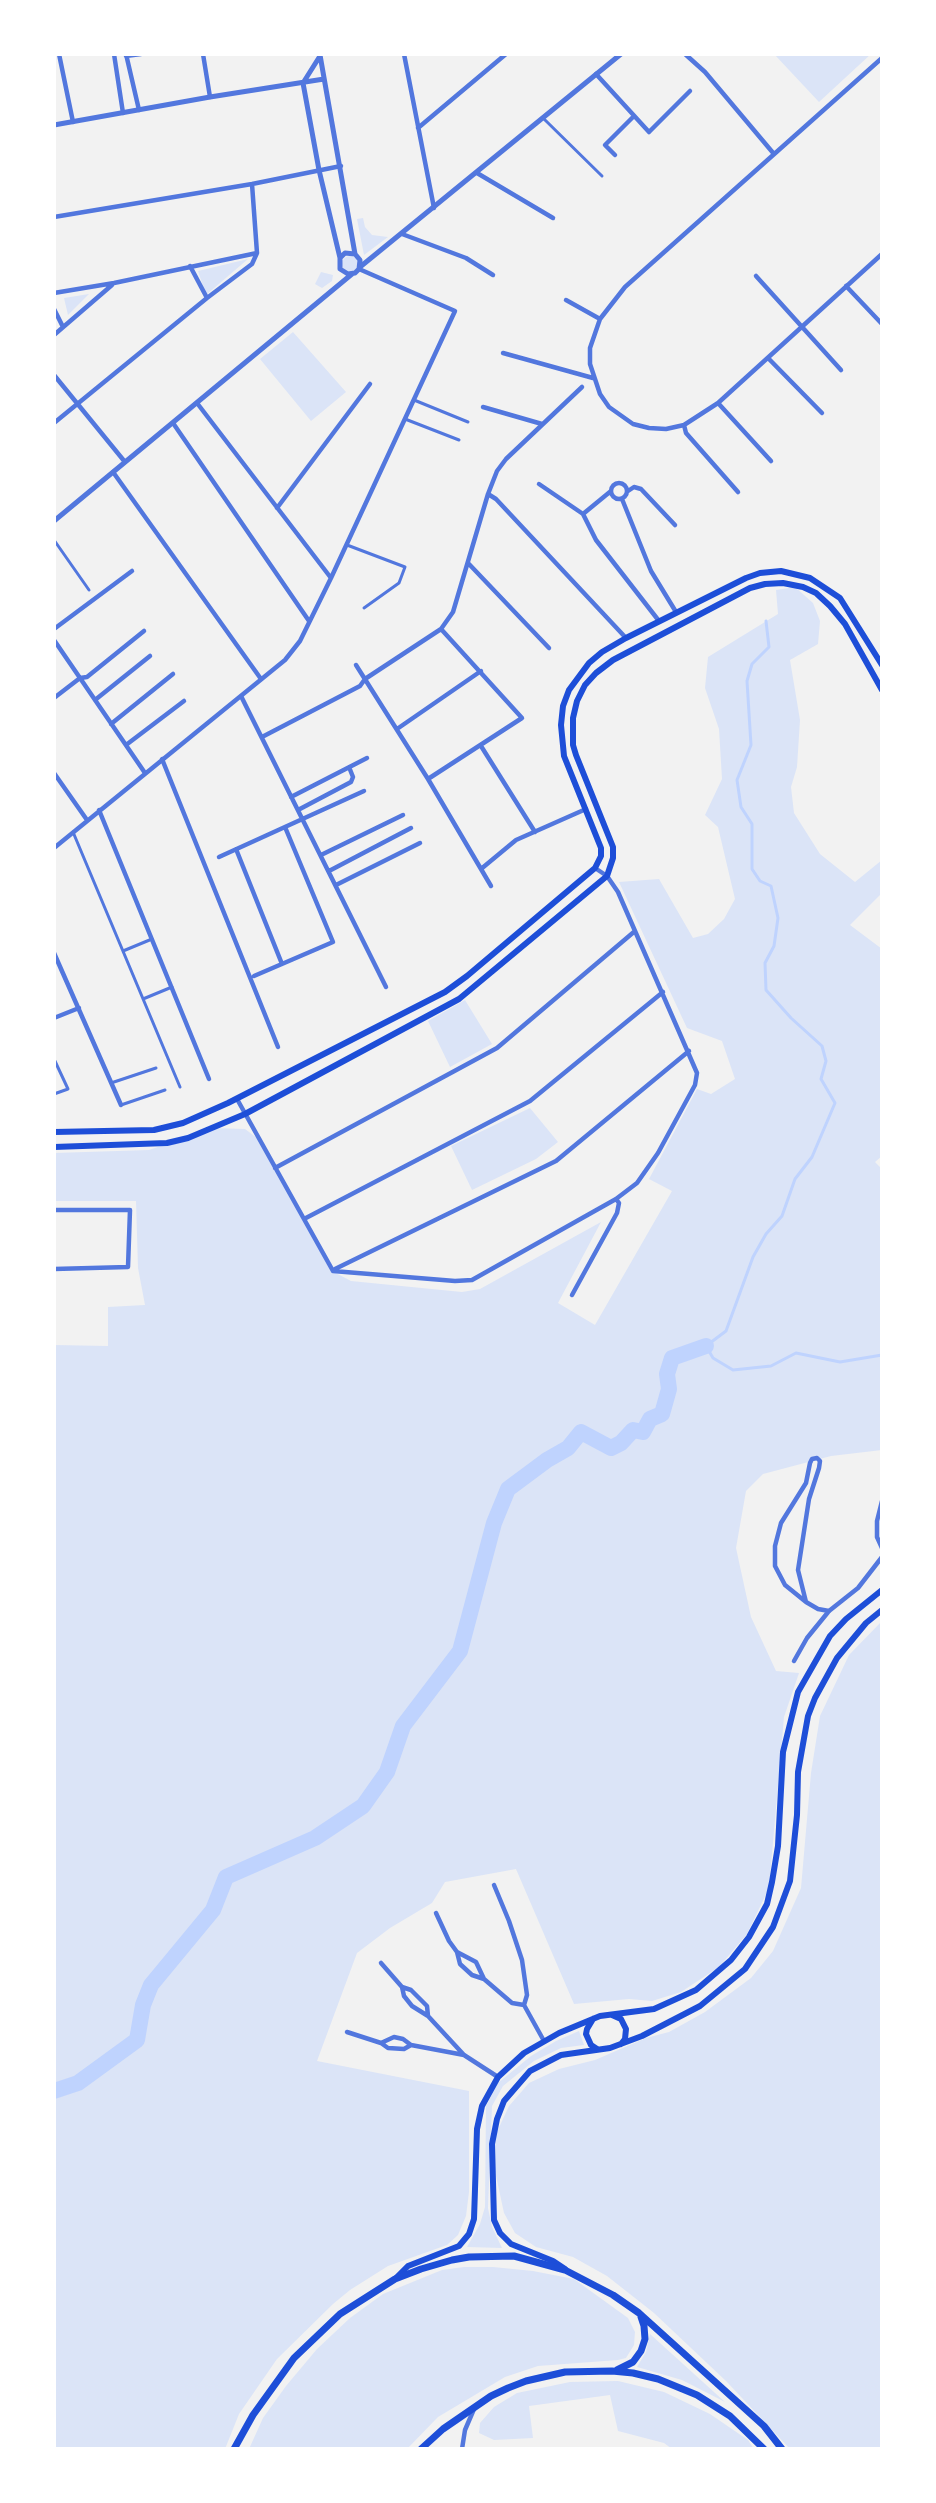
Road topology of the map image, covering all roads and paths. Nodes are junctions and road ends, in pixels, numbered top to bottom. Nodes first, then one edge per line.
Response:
1 (59, 54) edge
2 (114, 54) edge
3 (141, 54) edge
4 (203, 54) edge
5 (404, 54) edge
6 (506, 54) edge
7 (621, 54) edge
8 (686, 54) edge
9 (126, 55) edge
10 (320, 55) edge
11 (882, 58) edge
12 (596, 74) junction
13 (324, 79) junction
14 (303, 83) junction
15 (690, 91) dead end
16 (210, 97) junction
17 (139, 110) junction
18 (123, 113) junction
19 (634, 116) junction
20 (543, 118) junction
21 (73, 122) junction
22 (54, 125) edge
23 (417, 128) junction
24 (774, 154) junction
25 (615, 155) dead end
26 (341, 166) junction
27 (319, 170) junction
28 (477, 172) junction
29 (602, 176) dead end
30 (252, 184) junction
31 (434, 208) junction
32 (54, 217) edge
33 (553, 218) dead end
34 (402, 234) junction
35 (257, 253) junction
36 (355, 254) junction
37 (882, 254) edge
38 (372, 256) junction
39 (340, 258) junction
40 (360, 260) junction
41 (190, 266) junction
42 (357, 271) junction
43 (342, 272) junction
44 (493, 275) dead end
45 (756, 276) dead end
46 (114, 283) junction
47 (341, 285) junction
48 (846, 286) junction
49 (54, 293) edge
50 (207, 298) junction
51 (566, 300) dead end
52 (54, 309) edge
53 (600, 319) junction
54 (882, 324) edge
55 (63, 327) junction
56 (801, 328) junction
57 (54, 335) edge
58 (503, 353) dead end
59 (768, 358) junction
60 (841, 370) dead end
61 (54, 375) edge
62 (593, 378) junction
63 (370, 384) dead end
64 (582, 387) dead end
65 (414, 400) junction
66 (197, 403) junction
67 (717, 403) junction
68 (77, 404) junction
69 (483, 407) dead end
70 (822, 412) dead end
71 (405, 419) junction
72 (468, 422) dead end
73 (54, 423) edge
74 (173, 423) junction
75 (542, 424) junction
76 (684, 424) junction
77 (459, 440) dead end
78 (771, 461) dead end
79 (125, 462) junction
80 (113, 472) junction
81 (539, 484) dead end
82 (611, 491) junction
83 (628, 491) junction
84 (738, 492) dead end
85 (488, 494) junction
86 (622, 499) junction
87 (276, 508) junction
88 (582, 514) junction
89 (54, 519) edge
90 (675, 525) dead end
91 (54, 540) edge
92 (347, 545) junction
93 (468, 562) junction
94 (132, 571) dead end
95 (332, 578) junction
96 (88, 590) dead end
97 (689, 605) junction
98 (364, 608) dead end
99 (674, 613) junction
100 (694, 617) junction
101 (309, 621) junction
102 (659, 621) junction
103 (679, 625) junction
104 (441, 628) junction
105 (54, 629) edge
106 (144, 631) dead end
107 (626, 638) junction
108 (54, 640) edge
109 (549, 648) dead end
110 (150, 656) dead end
111 (356, 665) dead end
112 (882, 665) edge
113 (481, 670) junction
114 (173, 674) dead end
115 (80, 678) junction
116 (365, 679) junction
117 (261, 680) junction
118 (882, 690) edge
119 (241, 696) junction
120 (54, 698) edge
121 (95, 700) junction
122 (184, 701) dead end
123 (111, 724) junction
124 (397, 729) junction
125 (262, 737) junction
126 (126, 745) junction
127 (481, 746) junction
128 (367, 758) dead end
129 (162, 759) junction
130 (349, 767) junction
131 (54, 773) edge
132 (145, 773) junction
133 (428, 779) junction
134 (364, 791) dead end
135 (291, 797) junction
136 (586, 809) junction
137 (99, 810) junction
138 (298, 810) junction
139 (403, 815) dead end
140 (302, 819) junction
141 (87, 820) junction
142 (285, 826) junction
143 (411, 828) dead end
144 (73, 832) junction
145 (535, 832) junction
146 (420, 843) dead end
147 (54, 848) edge
148 (236, 849) junction
149 (321, 855) junction
150 (219, 857) dead end
151 (597, 865) junction
152 (481, 870) junction
153 (329, 871) junction
154 (607, 876) junction
155 (336, 885) junction
156 (491, 886) dead end
157 (635, 931) junction
158 (152, 939) junction
159 (123, 951) junction
160 (54, 953) edge
161 (282, 964) junction
162 (254, 976) dead end
163 (172, 987) junction
164 (386, 987) dead end
165 (663, 992) junction
166 (143, 999) junction
167 (79, 1008) junction
168 (54, 1018) edge
169 (278, 1047) dead end
170 (689, 1051) junction
171 (54, 1059) edge
172 (156, 1068) dead end
173 (209, 1079) dead end
174 (111, 1083) junction
175 (180, 1087) dead end
176 (165, 1090) dead end
177 (54, 1094) edge
178 (237, 1099) junction
179 (121, 1105) joint
180 (245, 1114) junction
181 (54, 1132) edge
182 (54, 1147) edge
183 (275, 1168) junction
184 (616, 1199) junction
185 (54, 1209) edge
186 (304, 1219) junction
187 (54, 1269) edge
188 (333, 1271) junction
189 (572, 1295) dead end
190 (882, 1501) edge
191 (882, 1548) edge
192 (882, 1557) edge
193 (882, 1590) edge
194 (806, 1602) junction
195 (882, 1610) edge
196 (830, 1611) junction
197 (794, 1660) dead end
198 (494, 1885) dead end
199 (436, 1913) dead end
200 (457, 1952) junction
201 (381, 1963) dead end
202 (484, 1979) junction
203 (402, 1987) junction
204 (524, 2005) junction
205 (611, 2014) junction
206 (428, 2016) junction
207 (593, 2019) junction
208 (347, 2032) dead end
209 (544, 2041) junction
210 (381, 2043) junction
211 (411, 2045) junction
212 (621, 2045) junction
213 (597, 2049) junction
214 (464, 2055) junction
215 (498, 2077) junction
216 (565, 2270) junction
217 (395, 2279) junction
218 (639, 2313) junction
219 (612, 2371) junction
220 (476, 2406) junction
221 (234, 2449) edge
222 (421, 2449) edge
223 (462, 2449) edge
224 (764, 2449) edge
225 (782, 2449) edge

1 - 21 street
2 - 18 street
3 - 9 street
4 - 16 street
5 - 23 street
6 - 23 street
7 - 12 street
8 - 24 street
9 - 17 street
10 - 13 street
10 - 14 street
11 - 24 street
12 - 19 street
12 - 20 street
13 - 14 street
13 - 26 street
14 - 16 street
14 - 27 street
15 - 19 street
16 - 17 street
17 - 18 street
18 - 21 street
19 - 25 street
20 - 28 street
20 - 29 street
21 - 22 street
23 - 31 street
24 - 53 street
26 - 27 street
26 - 36 street
27 - 30 street
27 - 39 street
28 - 31 street
28 - 33 street
30 - 32 street
30 - 35 street
31 - 34 street
34 - 38 street
34 - 44 street
35 - 41 street
35 - 50 street
36 - 39 street
36 - 40 street
37 - 48 street
38 - 40 street
38 - 42 street
39 - 43 street
40 - 42 street
41 - 46 street
41 - 50 street
42 - 43 street
42 - 47 street
42 - 65 street
43 - 47 street
45 - 56 street
46 - 49 street
46 - 55 street
47 - 66 street
48 - 54 street
48 - 56 street
50 - 68 street
51 - 53 street
52 - 55 street
53 - 62 street
55 - 57 street
56 - 59 street
56 - 60 street
58 - 62 street
59 - 67 street
59 - 70 street
61 - 68 street
62 - 76 street
63 - 87 street
64 - 75 street
65 - 71 street
65 - 72 street
66 - 74 street
66 - 87 street
67 - 76 street
67 - 78 street
68 - 73 street
68 - 79 street
69 - 75 street
71 - 77 street
71 - 92 street
74 - 79 street
74 - 101 street
75 - 85 street
76 - 84 street
79 - 80 street
80 - 89 street
80 - 117 street
81 - 88 street
82 - 83 street
82 - 86 street
82 - 88 street
83 - 86 street
83 - 90 street
85 - 93 street
85 - 107 street
86 - 99 street
87 - 95 street
88 - 102 street
91 - 96 street
92 - 95 street
92 - 98 street
93 - 104 street
93 - 109 street
94 - 105 street
95 - 101 street
97 - 99 main road
97 - 100 main road
97 - 112 main road
99 - 102 main road
99 - 103 main road
100 - 103 main road
100 - 118 main road
101 - 117 street
102 - 107 main road
103 - 154 main road
104 - 113 street
104 - 116 street
106 - 115 street
107 - 136 main road
108 - 115 street
110 - 121 street
111 - 116 street
113 - 124 street
113 - 127 street
114 - 123 street
115 - 120 street
115 - 121 street
116 - 124 street
116 - 125 street
117 - 119 street
119 - 125 street
119 - 129 street
121 - 123 street
122 - 126 street
123 - 126 street
124 - 133 street
125 - 135 street
126 - 132 street
127 - 133 street
127 - 145 street
128 - 130 street
129 - 132 street
129 - 169 street
130 - 135 street
130 - 138 street
131 - 141 street
132 - 137 street
133 - 152 street
134 - 140 street
135 - 138 street
136 - 145 street
136 - 151 main road
137 - 141 street
137 - 158 street
138 - 140 street
139 - 149 street
140 - 142 street
140 - 149 street
141 - 144 street
142 - 148 street
142 - 161 street
143 - 153 street
144 - 147 street
144 - 159 street
145 - 152 street
146 - 155 street
148 - 150 street
148 - 161 street
149 - 153 street
151 - 154 street
151 - 178 main road
152 - 156 street
153 - 155 street
154 - 157 street
154 - 180 main road
155 - 164 street
157 - 165 street
157 - 183 street
158 - 159 street
158 - 163 street
159 - 166 street
160 - 167 street
161 - 162 street
163 - 166 street
163 - 173 street
165 - 170 street
165 - 186 street
166 - 175 street
167 - 168 street
167 - 174 street
170 - 184 street
170 - 188 street
171 - 177 street
172 - 174 street
174 - 179 street
176 - 179 street
178 - 180 street
178 - 181 main road
180 - 182 main road
180 - 183 street
183 - 186 street
184 - 188 street
184 - 189 street
185 - 187 street
186 - 188 street
190 - 191 street
192 - 196 street
193 - 205 main road
194 - 194 street
194 - 196 street
195 - 212 main road
196 - 197 street
198 - 204 street
199 - 200 street
200 - 202 street
200 - 202 street
201 - 203 street
202 - 204 street
203 - 206 street
203 - 206 street
204 - 209 street
205 - 207 main road
205 - 212 main road
206 - 214 street
207 - 209 main road
207 - 213 main road
208 - 210 street
209 - 215 main road
210 - 211 street
210 - 211 street
211 - 214 street
212 - 213 main road
213 - 216 main road
214 - 215 street
215 - 217 main road
216 - 217 main road
216 - 218 main road
217 - 221 main road
218 - 219 main road
218 - 225 main road
219 - 220 main road
219 - 224 main road
220 - 222 main road
220 - 223 street

